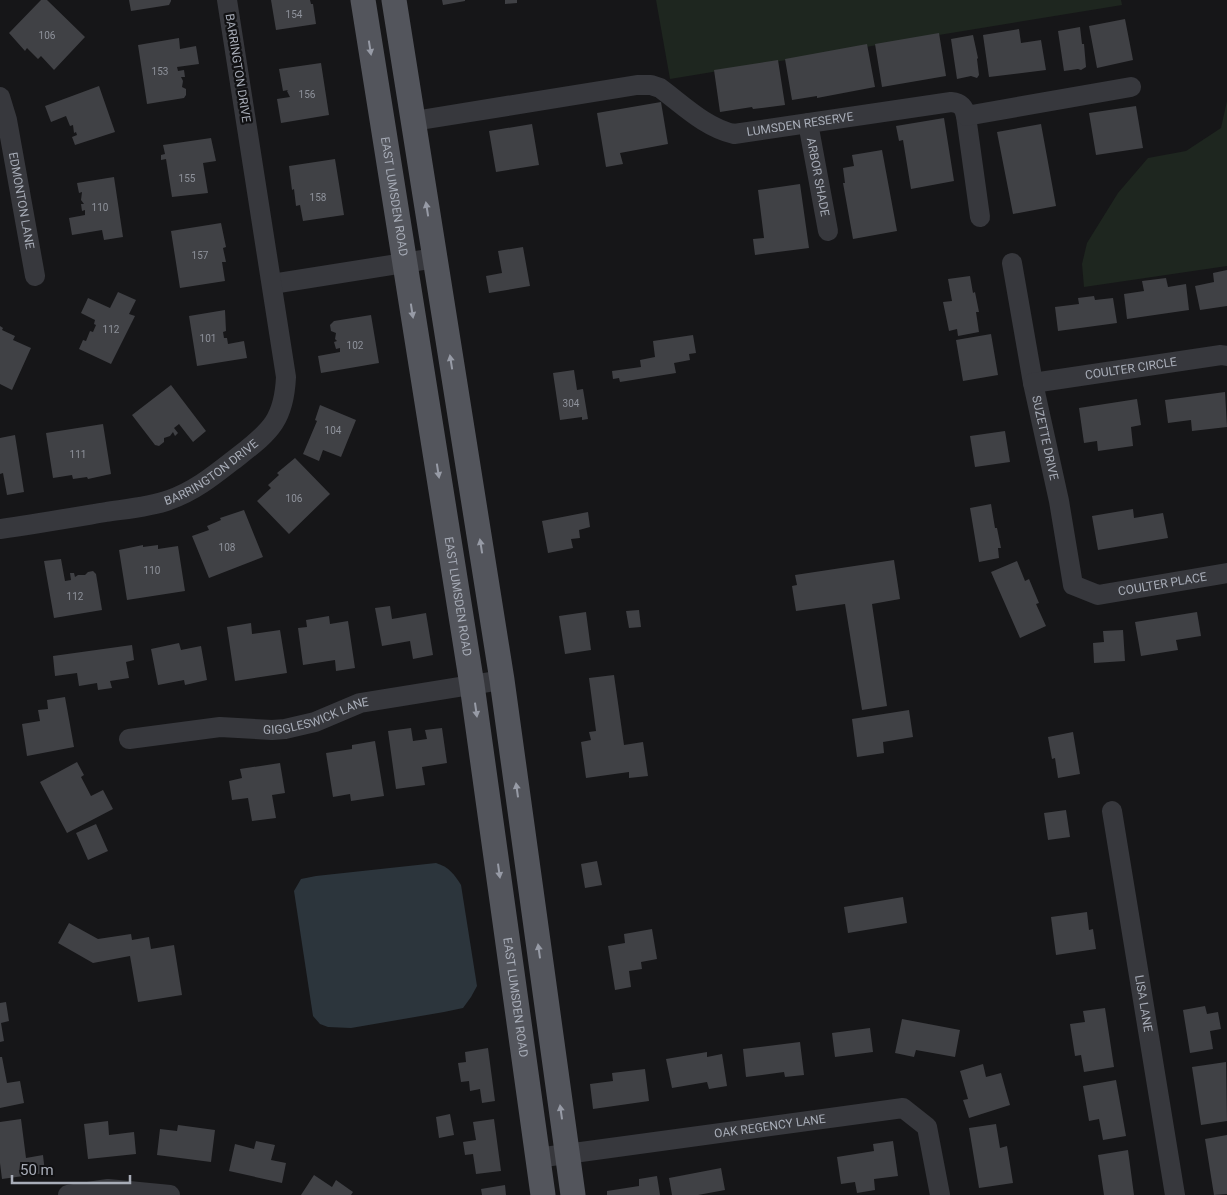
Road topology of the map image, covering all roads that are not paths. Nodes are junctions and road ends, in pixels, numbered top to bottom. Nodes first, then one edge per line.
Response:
1 (227, 0) edge
2 (363, 0) edge
3 (394, 0) edge
4 (1131, 87) dead end
5 (0, 97) edge
6 (966, 116) junction
7 (414, 121) junction
8 (808, 124) junction
9 (980, 217) dead end
10 (828, 231) dead end
11 (435, 258) junction
12 (405, 262) junction
13 (1012, 263) dead end
14 (35, 276) dead end
15 (272, 284) junction
16 (1227, 356) edge
17 (1033, 383) junction
18 (0, 529) edge
19 (1227, 573) edge
20 (1098, 595) joint
21 (502, 680) junction
22 (472, 685) junction
23 (129, 739) dead end
24 (1112, 811) dead end
25 (567, 1153) junction
26 (537, 1158) junction
27 (68, 1195) edge
28 (170, 1195) edge
29 (543, 1195) edge
30 (573, 1195) edge
31 (940, 1195) edge
32 (1175, 1195) edge

1 - 15 street, BARRINGTON DRIVE
2 -> 12 main road, EAST LUMSDEN ROAD
3 - 7 main road
4 - 6 street
5 - 14 street, EDMONTON LANE
6 - 8 street, LUMSDEN RESERVE
6 - 9 street
7 - 8 street, LUMSDEN RESERVE
11 -> 7 main road
8 - 10 street, ARBOR SHADE
11 - 12 street
21 -> 11 main road
12 - 15 street
12 -> 22 main road, EAST LUMSDEN ROAD
13 - 17 street, SUZETTE DRIVE
15 - 18 street, BARRINGTON DRIVE
16 - 17 street, COULTER CIRCLE
17 - 20 street, SUZETTE DRIVE
19 - 20 street, COULTER PLACE
21 - 22 street, GIGGLESWICK LANE
25 -> 21 main road
22 - 23 street, GIGGLESWICK LANE
22 -> 26 main road, EAST LUMSDEN ROAD
24 - 32 street, LISA LANE
25 - 26 street, OAK REGENCY LANE
25 - 30 main road
25 - 31 street, OAK REGENCY LANE
26 - 29 main road, EAST LUMSDEN ROAD
27 - 28 street

